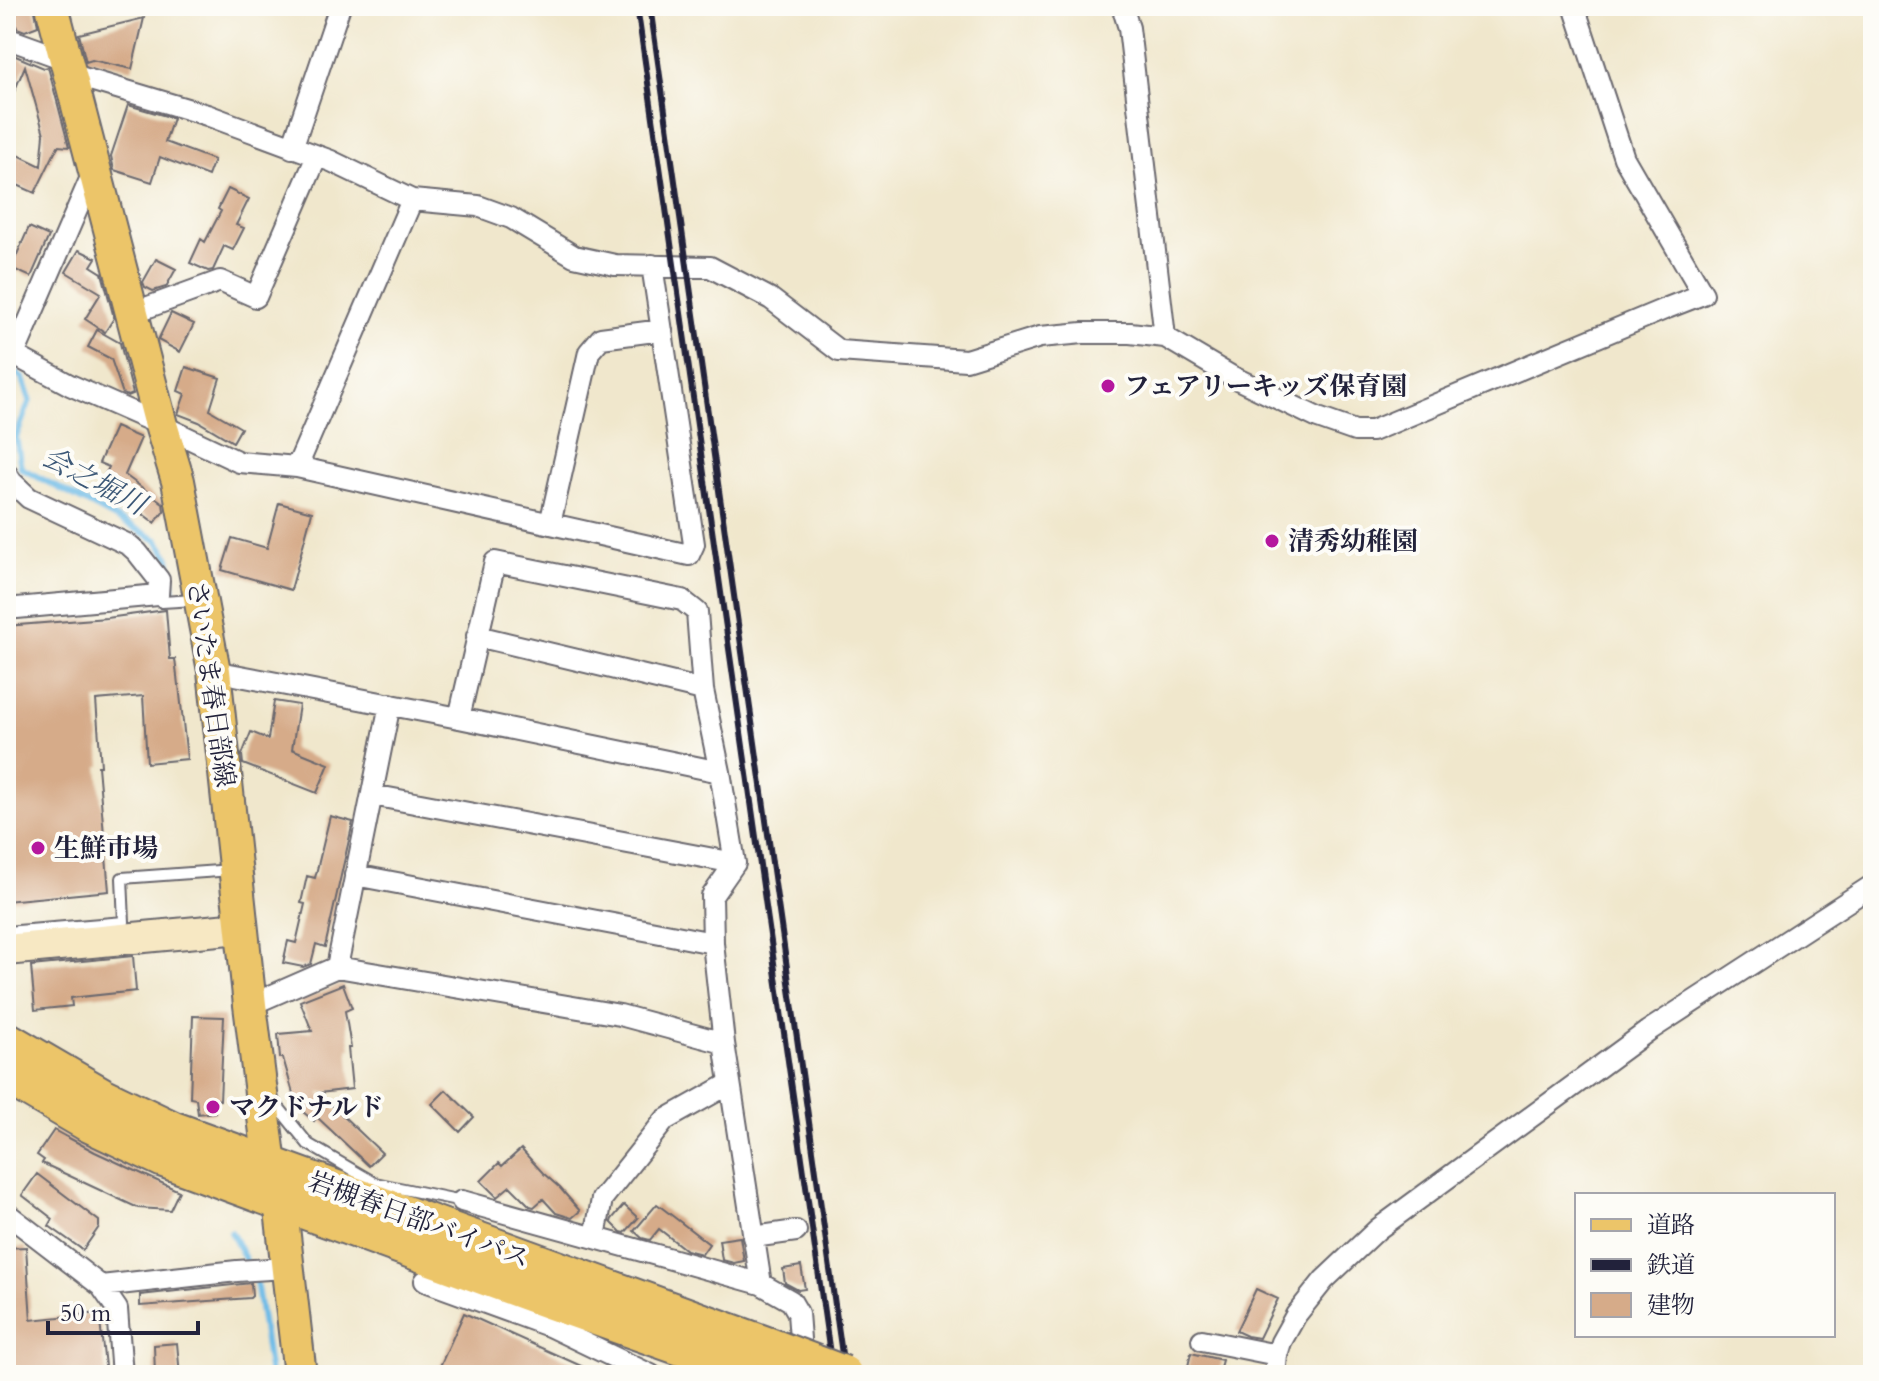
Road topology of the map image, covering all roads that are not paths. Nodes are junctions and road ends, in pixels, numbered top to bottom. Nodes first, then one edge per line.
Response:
1 (52, 6) edge
2 (340, 6) edge
3 (1122, 6) edge
4 (1574, 6) edge
5 (6, 38) edge
6 (69, 67) junction
7 (292, 148) junction
8 (317, 156) junction
9 (95, 168) junction
10 (412, 200) junction
11 (652, 265) junction
12 (132, 313) junction
13 (662, 330) junction
14 (1165, 337) junction
15 (11, 356) edge
16 (161, 425) junction
17 (297, 467) junction
18 (6, 473) edge
19 (550, 524) junction
20 (158, 595) junction
21 (201, 600) junction
22 (6, 609) edge
23 (477, 636) junction
24 (214, 671) junction
25 (703, 690) junction
26 (390, 704) junction
27 (459, 718) junction
28 (720, 772) junction
29 (372, 795) junction
30 (735, 863) junction
31 (221, 871) junction
32 (355, 875) junction
33 (1873, 885) edge
34 (240, 928) junction
35 (6, 932) edge
36 (713, 943) junction
37 (6, 950) edge
38 (337, 967) junction
39 (250, 1005) junction
40 (6, 1041) edge
41 (724, 1043) junction
42 (6, 1074) edge
43 (260, 1084) junction
44 (729, 1084) junction
45 (270, 1165) junction
46 (280, 1201) junction
47 (462, 1201) joint
48 (6, 1213) edge
49 (796, 1231) dead end
50 (595, 1237) junction
51 (753, 1237) junction
52 (276, 1269) junction
53 (425, 1281) dead end
54 (761, 1284) junction
55 (101, 1286) junction
56 (1202, 1340) dead end
57 (763, 1365) edge
58 (1276, 1365) edge
59 (122, 1375) edge
60 (300, 1375) edge
61 (651, 1375) edge
62 (803, 1375) edge
63 (843, 1375) edge

1 - 6 main road, さいたま春日部線
2 - 7 street
3 - 14 street
4 - 14 street
5 - 6 street
6 - 7 street
6 - 9 main road, さいたま春日部線
7 - 8 street
8 - 10 street
8 - 12 street
9 - 12 main road, さいたま春日部線
9 - 15 street
10 - 11 street
10 - 17 street
11 - 13 street
11 - 14 street
12 - 16 main road, さいたま春日部線
13 - 19 street
13 - 19 street
15 - 16 street
16 - 17 street
16 - 21 main road, さいたま春日部線
17 - 19 street
18 - 20 street
20 - 21 lane
20 - 22 street
21 - 24 main road, さいたま春日部線
23 - 25 street
23 - 25 street
23 - 27 street
24 - 26 street
24 - 31 main road, さいたま春日部線
25 - 28 street
26 - 27 street
26 - 29 street
27 - 28 street
28 - 30 street
29 - 30 street
29 - 32 street
30 - 36 street
31 - 34 main road, さいたま春日部線
31 - 35 lane
32 - 36 street
32 - 38 street
33 - 58 street
34 - 37 street
34 - 39 main road, さいたま春日部線
36 - 41 street
38 - 39 street
38 - 41 street
39 - 43 main road, さいたま春日部線
40 - 45 highway, 岩槻春日部バイパス
41 - 44 street
42 - 46 highway, 岩槻春日部バイパス
43 - 45 main road, さいたま春日部線
43 - 47 lane
44 - 50 street
44 - 51 street
45 - 46 main road, さいたま春日部線
45 - 57 highway, 岩槻春日部バイパス
46 - 52 main road, さいたま春日部線
46 - 57 highway, 岩槻春日部バイパス
47 - 50 street
48 - 55 street
49 - 51 street
50 - 54 street
51 - 54 street
52 - 55 street
52 - 60 main road, さいたま春日部線
53 - 61 street
54 - 62 street
55 - 59 street
56 - 58 street
57 - 63 highway, 岩槻春日部バイパス, bridge

